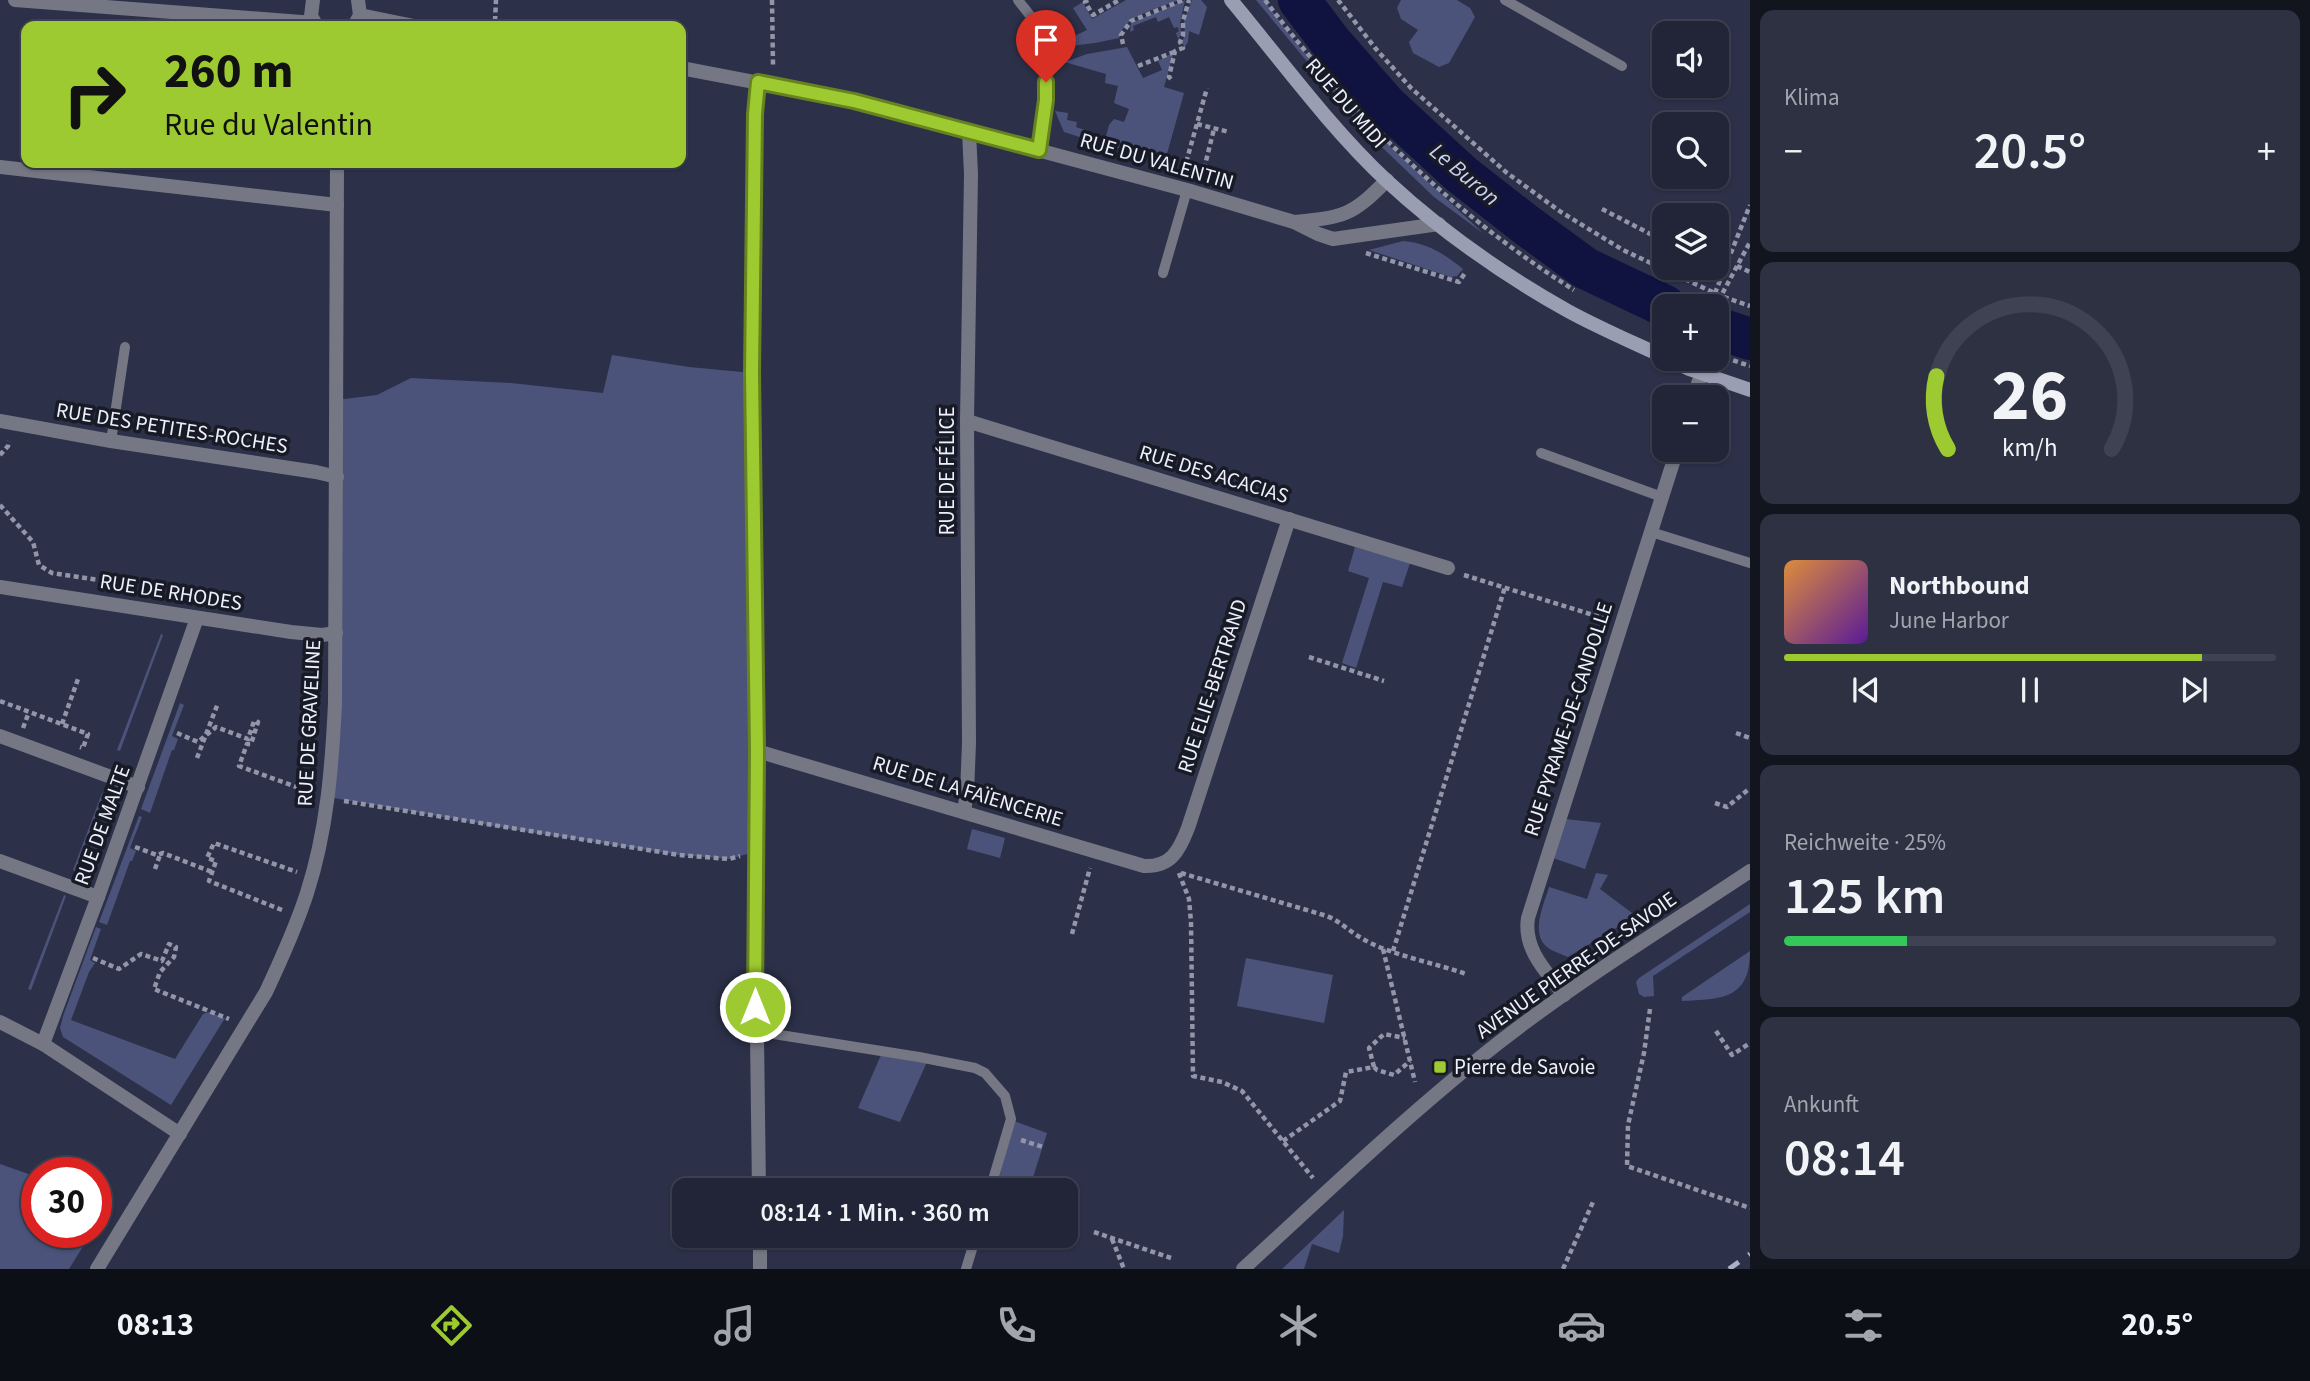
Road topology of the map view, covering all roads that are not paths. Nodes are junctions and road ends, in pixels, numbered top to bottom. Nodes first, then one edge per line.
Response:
1 (15, 0) edge
2 (313, 0) edge
3 (358, 0) edge
4 (1018, 0) edge
5 (1231, 0) edge
6 (1505, 0) edge
7 (278, 21) edge
8 (315, 21) edge
9 (357, 21) edge
10 (1622, 66) dead end
11 (686, 69) edge
12 (758, 82) junction
13 (969, 132) junction
14 (1039, 150) junction
15 (0, 167) edge
16 (337, 168) edge
17 (1387, 180) junction
18 (1187, 190) junction
19 (337, 205) junction
20 (1294, 222) junction
21 (1438, 224) junction
22 (1163, 273) dead end
23 (125, 347) dead end
24 (1652, 351) edge
25 (1697, 371) edge
26 (1702, 373) junction
27 (1698, 385) edge
28 (1750, 390) edge
29 (0, 421) edge
30 (967, 421) junction
31 (111, 441) junction
32 (1541, 453) dead end
33 (1673, 462) edge
34 (337, 477) junction
35 (1662, 497) junction
36 (1289, 519) junction
37 (1651, 532) junction
38 (1750, 563) edge
39 (1448, 568) road end
40 (0, 587) edge
41 (197, 618) junction
42 (336, 633) junction
43 (0, 736) edge
44 (757, 751) junction
45 (138, 787) junction
46 (964, 811) junction
47 (0, 861) edge
48 (1166, 862) joint
49 (1750, 871) edge
50 (99, 897) junction
51 (1564, 995) junction
52 (0, 1021) edge
53 (755, 1031) junction
54 (43, 1044) junction
55 (180, 1134) junction
56 (759, 1178) edge
57 (994, 1178) edge
58 (760, 1248) edge
59 (972, 1248) edge
60 (97, 1269) edge
61 (760, 1269) edge
62 (965, 1269) edge
63 (1243, 1269) edge

1 - 7 street
2 - 8 street
3 - 9 street
4 - 14 lane
5 - 17 main road, RUE DU MIDI
6 - 10 lane
11 - 12 street, RUE DU VALENTIN
12 - 13 street, RUE DU VALENTIN
12 - 44 street
13 - 14 street, RUE DU VALENTIN
13 - 30 street, RUE DE FÉLICE
14 - 18 street, RUE DU VALENTIN
15 - 19 street
16 - 19 street, RUE DE GRAVELINE
17 - 20 street, RUE DU VALENTIN
17 - 21 main road, RUE DU MIDI
18 - 20 street, RUE DU VALENTIN
18 - 22 lane
19 - 34 street, RUE DE GRAVELINE
20 - 21 street, RUE DU VALENTIN
21 - 24 main road
23 - 31 lane
25 - 26 main road
26 - 27 street
26 - 28 main road
29 - 31 street, RUE DES PETITES-ROCHES
30 - 36 street, RUE DES ACACIAS
30 - 46 street, RUE DE FÉLICE
31 - 34 street, RUE DES PETITES-ROCHES
32 - 35 lane
33 - 35 street, RUE PYRAME-DE-CANDOLLE
34 - 42 street, RUE DE GRAVELINE
35 - 37 street, RUE PYRAME-DE-CANDOLLE
36 - 39 street, RUE DES ACACIAS
36 - 48 street, RUE ELIE-BERTRAND
37 - 38 lane
37 - 51 street, RUE PYRAME-DE-CANDOLLE
40 - 41 street, RUE DE RHODES
41 - 42 street, RUE DE RHODES
41 - 45 street, RUE DE MALTE
42 - 55 street, RUE DE GRAVELINE
43 - 45 street
44 - 46 street, RUE DE LA FAÏENCERIE
44 - 53 street
45 - 50 street, RUE DE MALTE
46 - 48 street, RUE DE LA FAÏENCERIE
47 - 50 street
49 - 51 street, AVENUE PIERRE-DE-SAVOIE
50 - 54 street, RUE DE MALTE
51 - 63 street, AVENUE PIERRE-DE-SAVOIE
52 - 54 street
53 - 56 street
53 - 57 lane
54 - 55 street
55 - 60 street, RUE DE GRAVELINE
58 - 61 street
59 - 62 lane

